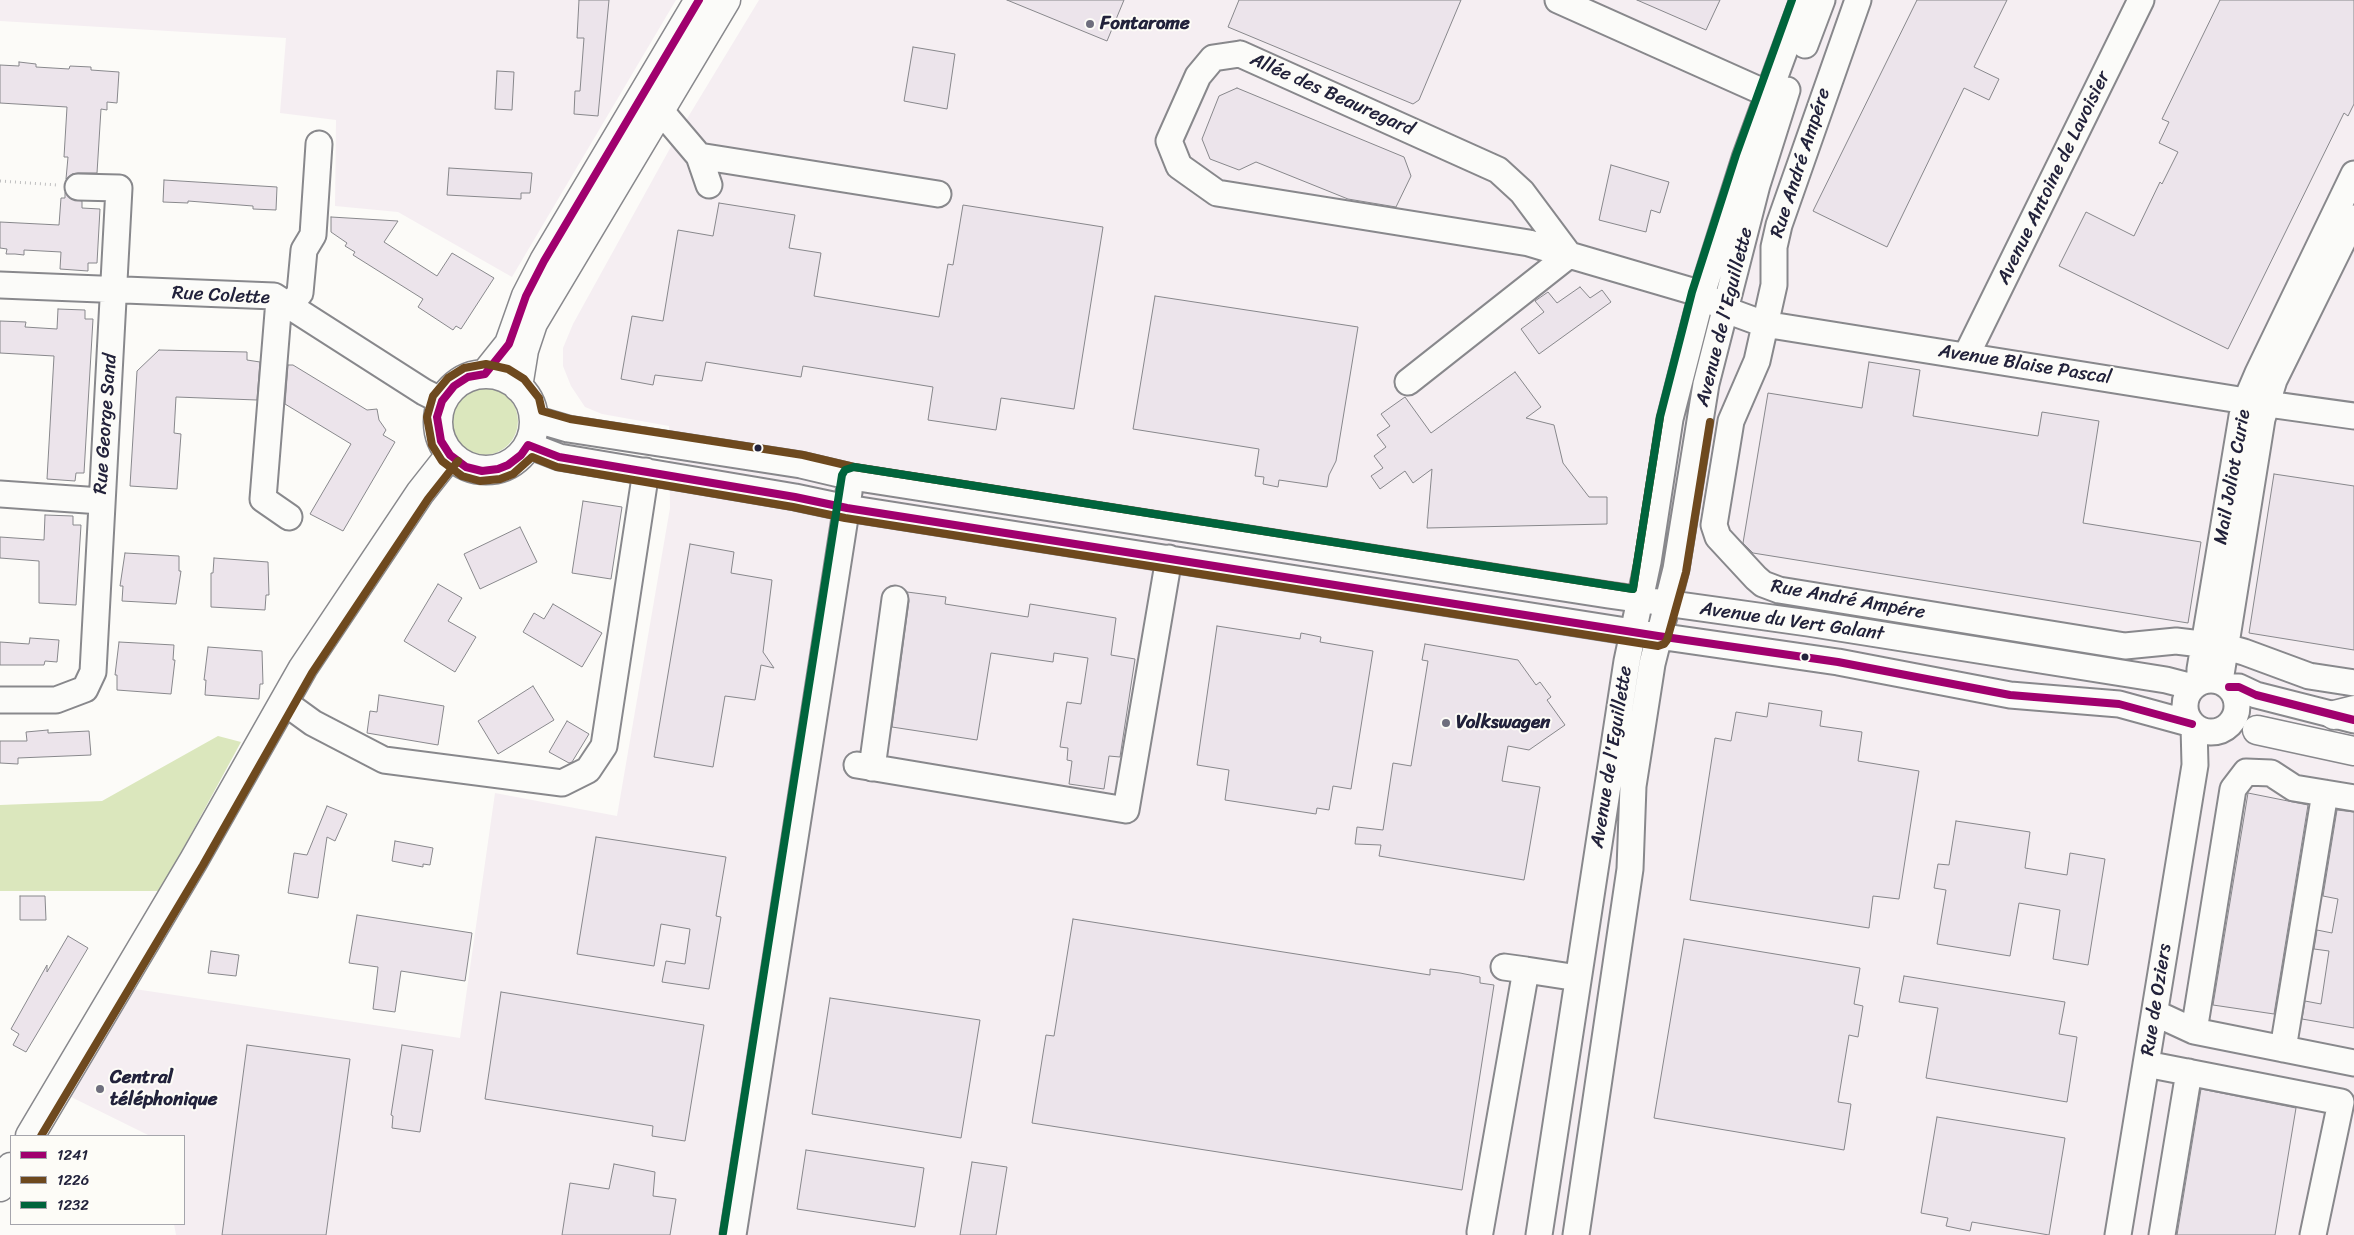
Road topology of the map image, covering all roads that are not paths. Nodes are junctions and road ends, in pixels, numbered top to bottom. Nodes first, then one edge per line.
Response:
1 (699, 0) edge
2 (726, 0) edge
3 (1558, 0) edge
4 (1803, 0) edge
5 (1822, 0) edge
6 (1858, 0) edge
7 (2141, 0) edge
8 (1768, 94) junction
9 (660, 110) junction
10 (319, 144) dead end
11 (699, 156) junction
12 (2354, 174) edge
13 (709, 185) dead end
14 (78, 187) road end
15 (938, 194) dead end
16 (2354, 218) edge
17 (1569, 255) junction
18 (0, 285) edge
19 (112, 291) junction
20 (1702, 294) junction
21 (284, 303) junction
22 (1726, 310) junction
23 (1764, 324) junction
24 (1966, 356) junction
25 (485, 374) junction
26 (1408, 382) dead end
27 (518, 387) junction
28 (442, 401) junction
29 (2256, 402) junction
30 (2354, 416) edge
31 (531, 432) junction
32 (450, 455) junction
33 (646, 471) junction
34 (852, 476) junction
35 (0, 494) edge
36 (101, 500) junction
37 (847, 508) junction
38 (289, 517) dead end
39 (1169, 558) junction
40 (895, 599) dead end
41 (1641, 600) junction
42 (1668, 604) junction
43 (1633, 632) junction
44 (1658, 636) junction
45 (2215, 646) junction
46 (2354, 683) edge
47 (2211, 685) junction
48 (0, 700) edge
49 (284, 702) junction
50 (2347, 715) edge
51 (2207, 727) junction
52 (2257, 730) junction
53 (2354, 734) edge
54 (2354, 751) edge
55 (2325, 793) junction
56 (2354, 798) edge
57 (1578, 978) junction
58 (2154, 1013) junction
59 (2194, 1031) junction
60 (2283, 1049) junction
61 (2354, 1063) edge
62 (2146, 1064) junction
63 (2189, 1072) junction
64 (31, 1135) edge
65 (10, 1170) edge
66 (0, 1187) edge
67 (1480, 1232) dead end
68 (733, 1235) edge
69 (1539, 1235) edge
70 (1576, 1235) edge
71 (2118, 1235) edge
72 (2162, 1235) edge
73 (2312, 1235) edge

1 - 25 main road
2 - 9 main road
3 - 8 street
4 - 8 street, Avenue de l'Eguillette
5 - 22 street, Avenue de l'Eguillette
6 - 23 street, Rue André Ampére
7 - 24 street, Avenue Antoine de Lavoisier
8 - 20 street, Avenue de l'Eguillette
9 - 11 street
9 - 27 main road
10 - 21 street
11 - 13 street
11 - 15 street
12 - 29 street, Mail Joliot Curie
14 - 19 street, Rue George Sand
16 - 29 street, Mail Joliot Curie
17 - 17 street, Allée des Beauregard
17 - 20 street, Allée des Beauregard
17 - 26 street
18 - 19 street, Rue Colette
19 - 21 street, Rue Colette
19 - 36 street, Rue George Sand
20 - 22 street, Avenue Blaise Pascal
20 - 41 street, Avenue de l'Eguillette
21 - 28 street, Rue Colette
21 - 38 street
22 - 23 street, Avenue Blaise Pascal
22 - 42 street, Avenue de l'Eguillette
23 - 24 street, Avenue Blaise Pascal
23 - 45 street, Rue André Ampére
24 - 29 street, Avenue Blaise Pascal
25 - 27 main road
25 - 28 main road
27 - 31 main road
28 - 32 main road
29 - 30 street, Avenue Blaise Pascal
29 - 45 street, Mail Joliot Curie
31 - 32 main road
31 - 33 street, Avenue du Vert Galant
31 - 34 street, Avenue du Vert Galant
32 - 49 main road
33 - 37 street, Avenue du Vert Galant
33 - 49 street
34 - 37 street
34 - 41 street, Avenue du Vert Galant
35 - 36 street
36 - 48 street, Rue George Sand
37 - 39 street, Avenue du Vert Galant
37 - 68 street
39 - 40 street
39 - 43 street, Avenue du Vert Galant
41 - 42 street, Avenue du Vert Galant
41 - 43 street, Avenue de l'Eguillette
42 - 44 street, Avenue de l'Eguillette
42 - 47 street, Avenue du Vert Galant
43 - 44 street, Avenue du Vert Galant
43 - 57 street, Avenue de l'Eguillette
44 - 51 street, Avenue du Vert Galant
44 - 70 street, Avenue de l'Eguillette
45 - 46 street, Rue André Ampére
45 - 47 street, Mail Joliot Curie
47 - 50 street, Avenue du Vert Galant
47 - 51 street
47 - 51 street
49 - 64 main road
51 - 52 street, Avenue du Vert Galant
51 - 58 street, Rue de Oziers
52 - 53 street, Avenue du Vert Galant
52 - 54 main road
55 - 56 street
55 - 59 street
55 - 60 street
57 - 67 street
57 - 69 street, Avenue de l'Eguillette
58 - 59 street
58 - 62 street, Rue de Oziers
59 - 60 street
60 - 61 street
62 - 63 street
62 - 71 street, Rue de Oziers
63 - 72 street
63 - 73 street
65 - 66 main road

